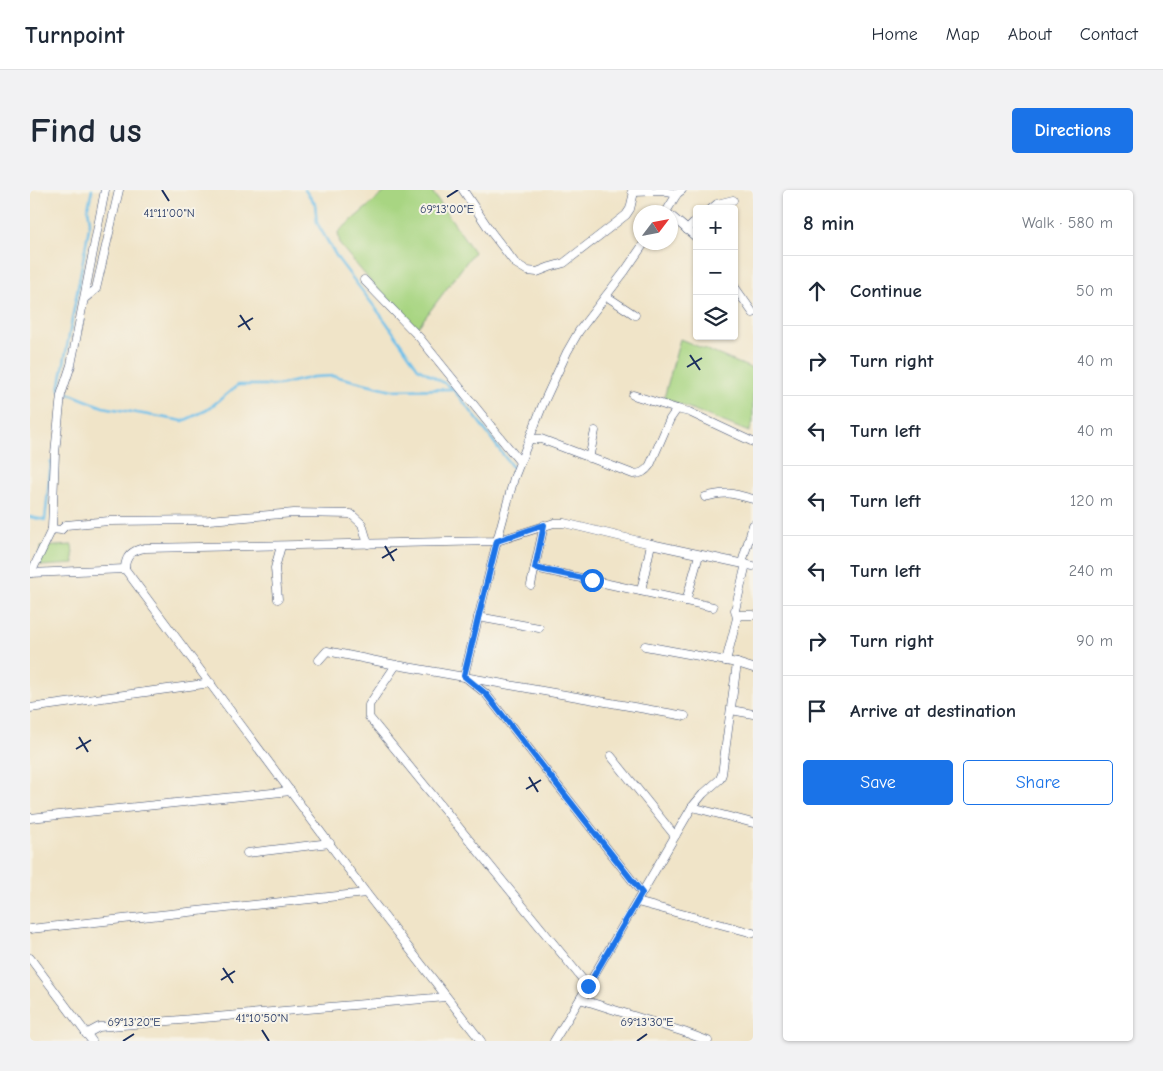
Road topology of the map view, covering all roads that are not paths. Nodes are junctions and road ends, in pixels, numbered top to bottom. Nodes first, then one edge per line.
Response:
1 (105, 190) edge
2 (120, 190) edge
3 (463, 190) edge
4 (632, 191) edge
5 (680, 192) edge
6 (733, 200) dead end
7 (673, 205) edge
8 (716, 205) edge
9 (678, 222) edge
10 (693, 224) edge
11 (688, 230) junction
12 (693, 234) edge
13 (639, 250) edge
14 (364, 280) dead end
15 (738, 292) edge
16 (606, 296) junction
17 (84, 299) junction
18 (753, 313) edge
19 (635, 315) dead end
20 (633, 395) dead end
21 (677, 409) junction
22 (595, 431) dead end
23 (530, 439) junction
24 (753, 442) edge
25 (589, 458) junction
26 (519, 466) junction
27 (705, 497) dead end
28 (753, 499) edge
29 (544, 525) junction
30 (753, 525) edge
31 (52, 529) junction
32 (497, 541) junction
33 (368, 544) junction
34 (651, 544) junction
35 (281, 546) junction
36 (699, 555) junction
37 (747, 564) edge
38 (535, 568) junction
39 (125, 569) junction
40 (30, 573) edge
41 (532, 585) dead end
42 (640, 591) junction
43 (278, 599) dead end
44 (686, 601) junction
45 (713, 607) dead end
46 (737, 615) junction
47 (753, 615) edge
48 (478, 617) junction
49 (539, 628) dead end
50 (645, 646) dead end
51 (319, 660) dead end
52 (726, 661) junction
53 (737, 663) junction
54 (396, 665) junction
55 (753, 668) edge
56 (464, 676) junction
57 (211, 683) junction
58 (30, 708) edge
59 (731, 710) junction
60 (753, 714) edge
61 (686, 716) dead end
62 (612, 756) dead end
63 (292, 791) junction
64 (692, 807) junction
65 (30, 818) edge
66 (753, 823) edge
67 (675, 836) junction
68 (330, 843) junction
69 (246, 853) dead end
70 (366, 893) junction
71 (642, 893) junction
72 (637, 902) junction
73 (30, 929) edge
74 (753, 933) edge
75 (30, 958) edge
76 (588, 986) junction
77 (446, 997) junction
78 (580, 999) junction
79 (684, 1032) junction
80 (86, 1034) junction
81 (92, 1041) edge
82 (481, 1041) edge
83 (554, 1041) edge
84 (682, 1041) edge
85 (708, 1041) edge

1 - 17 street
2 - 17 street
3 - 4 street
4 - 5 street
5 - 7 street
6 - 8 street
9 - 11 street
10 - 11 street
11 - 12 street
13 - 16 street
14 - 26 street
15 - 18 street
16 - 19 street
16 - 23 street
17 - 31 street
20 - 21 street
21 - 24 street
21 - 25 street
22 - 25 street
23 - 25 street
23 - 26 street
26 - 32 street
27 - 28 street
29 - 32 street
29 - 34 street
29 - 38 street
30 - 37 street
31 - 33 street
31 - 40 street
32 - 33 street
32 - 48 street
33 - 35 street
34 - 36 street
34 - 42 street
35 - 39 street
35 - 43 street
36 - 37 street
36 - 44 street
37 - 46 street
38 - 41 street
38 - 42 street
39 - 40 street
39 - 57 street
42 - 44 street
44 - 45 street
46 - 47 street
46 - 52 street
48 - 49 street
48 - 56 street
50 - 52 street
51 - 54 street
52 - 53 street
53 - 55 street
53 - 59 street
54 - 56 street
54 - 76 street
56 - 61 street
56 - 71 street
57 - 58 street
57 - 63 street
59 - 60 street
59 - 64 street
62 - 67 street
63 - 65 street
63 - 68 street
64 - 66 street
64 - 67 street
67 - 71 street
68 - 69 street
68 - 70 street
70 - 73 street
70 - 77 street
71 - 72 street
72 - 74 street
72 - 76 street
75 - 80 street
76 - 78 street
77 - 80 street
77 - 82 street
78 - 79 street
78 - 83 street
79 - 84 street
79 - 85 street
80 - 81 street

